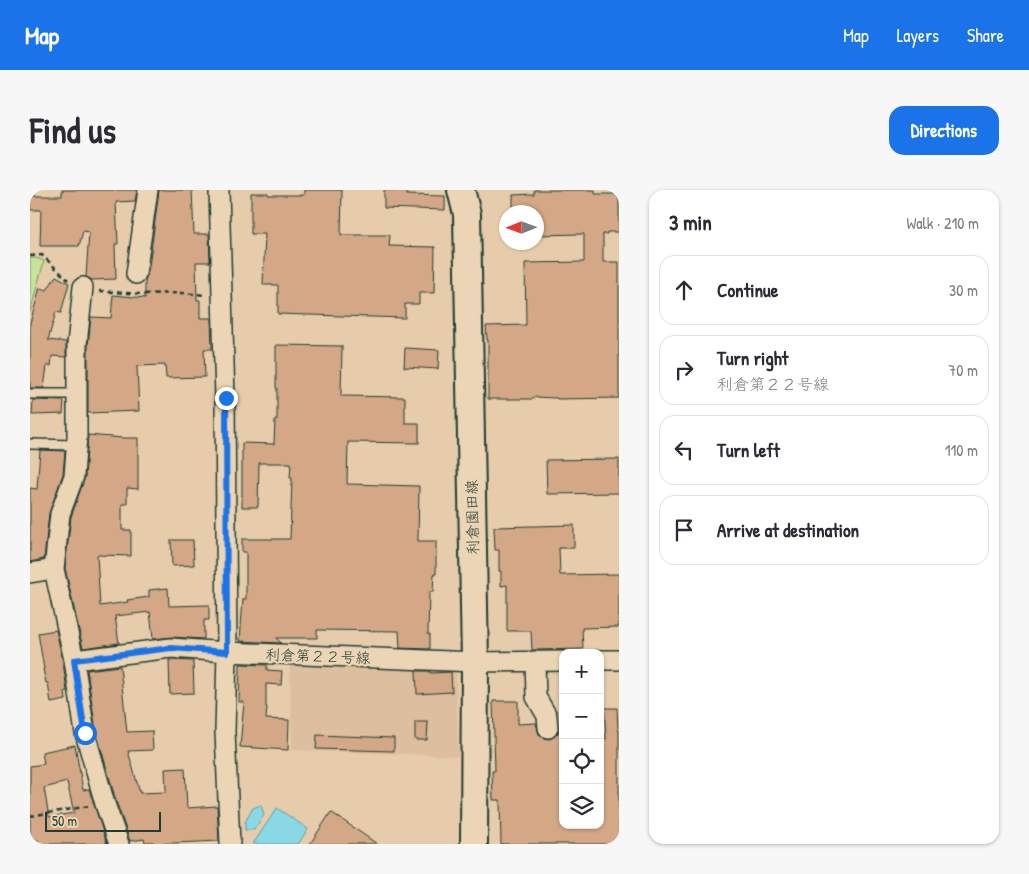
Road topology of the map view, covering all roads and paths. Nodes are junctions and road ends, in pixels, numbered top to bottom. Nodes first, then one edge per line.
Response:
1 (148, 190) edge
2 (219, 190) edge
3 (461, 190) edge
4 (136, 274) dead end
5 (83, 287) dead end
6 (30, 394) edge
7 (77, 394) junction
8 (30, 444) edge
9 (76, 445) junction
10 (54, 569) junction
11 (30, 573) edge
12 (227, 652) junction
13 (74, 660) junction
14 (604, 660) edge
15 (619, 660) edge
16 (535, 661) junction
17 (559, 661) edge
18 (475, 662) junction
19 (548, 728) dead end
20 (105, 804) junction
21 (30, 816) edge
22 (119, 844) edge
23 (230, 844) edge
24 (474, 844) edge

1 - 4 street
2 - 12 street
3 - 18 street, 利倉園田線
5 - 7 street
6 - 7 lane
7 - 9 street
8 - 9 lane
9 - 10 street
10 - 11 street
10 - 13 street
12 - 13 street, 利倉第２２号線
12 - 18 street, 利倉第２２号線
12 - 23 street
13 - 20 street
14 - 15 street
16 - 17 street, 利倉第２２号線
16 - 18 street, 利倉第２２号線
16 - 19 street
18 - 24 street, 利倉園田線
20 - 21 path
20 - 22 street

